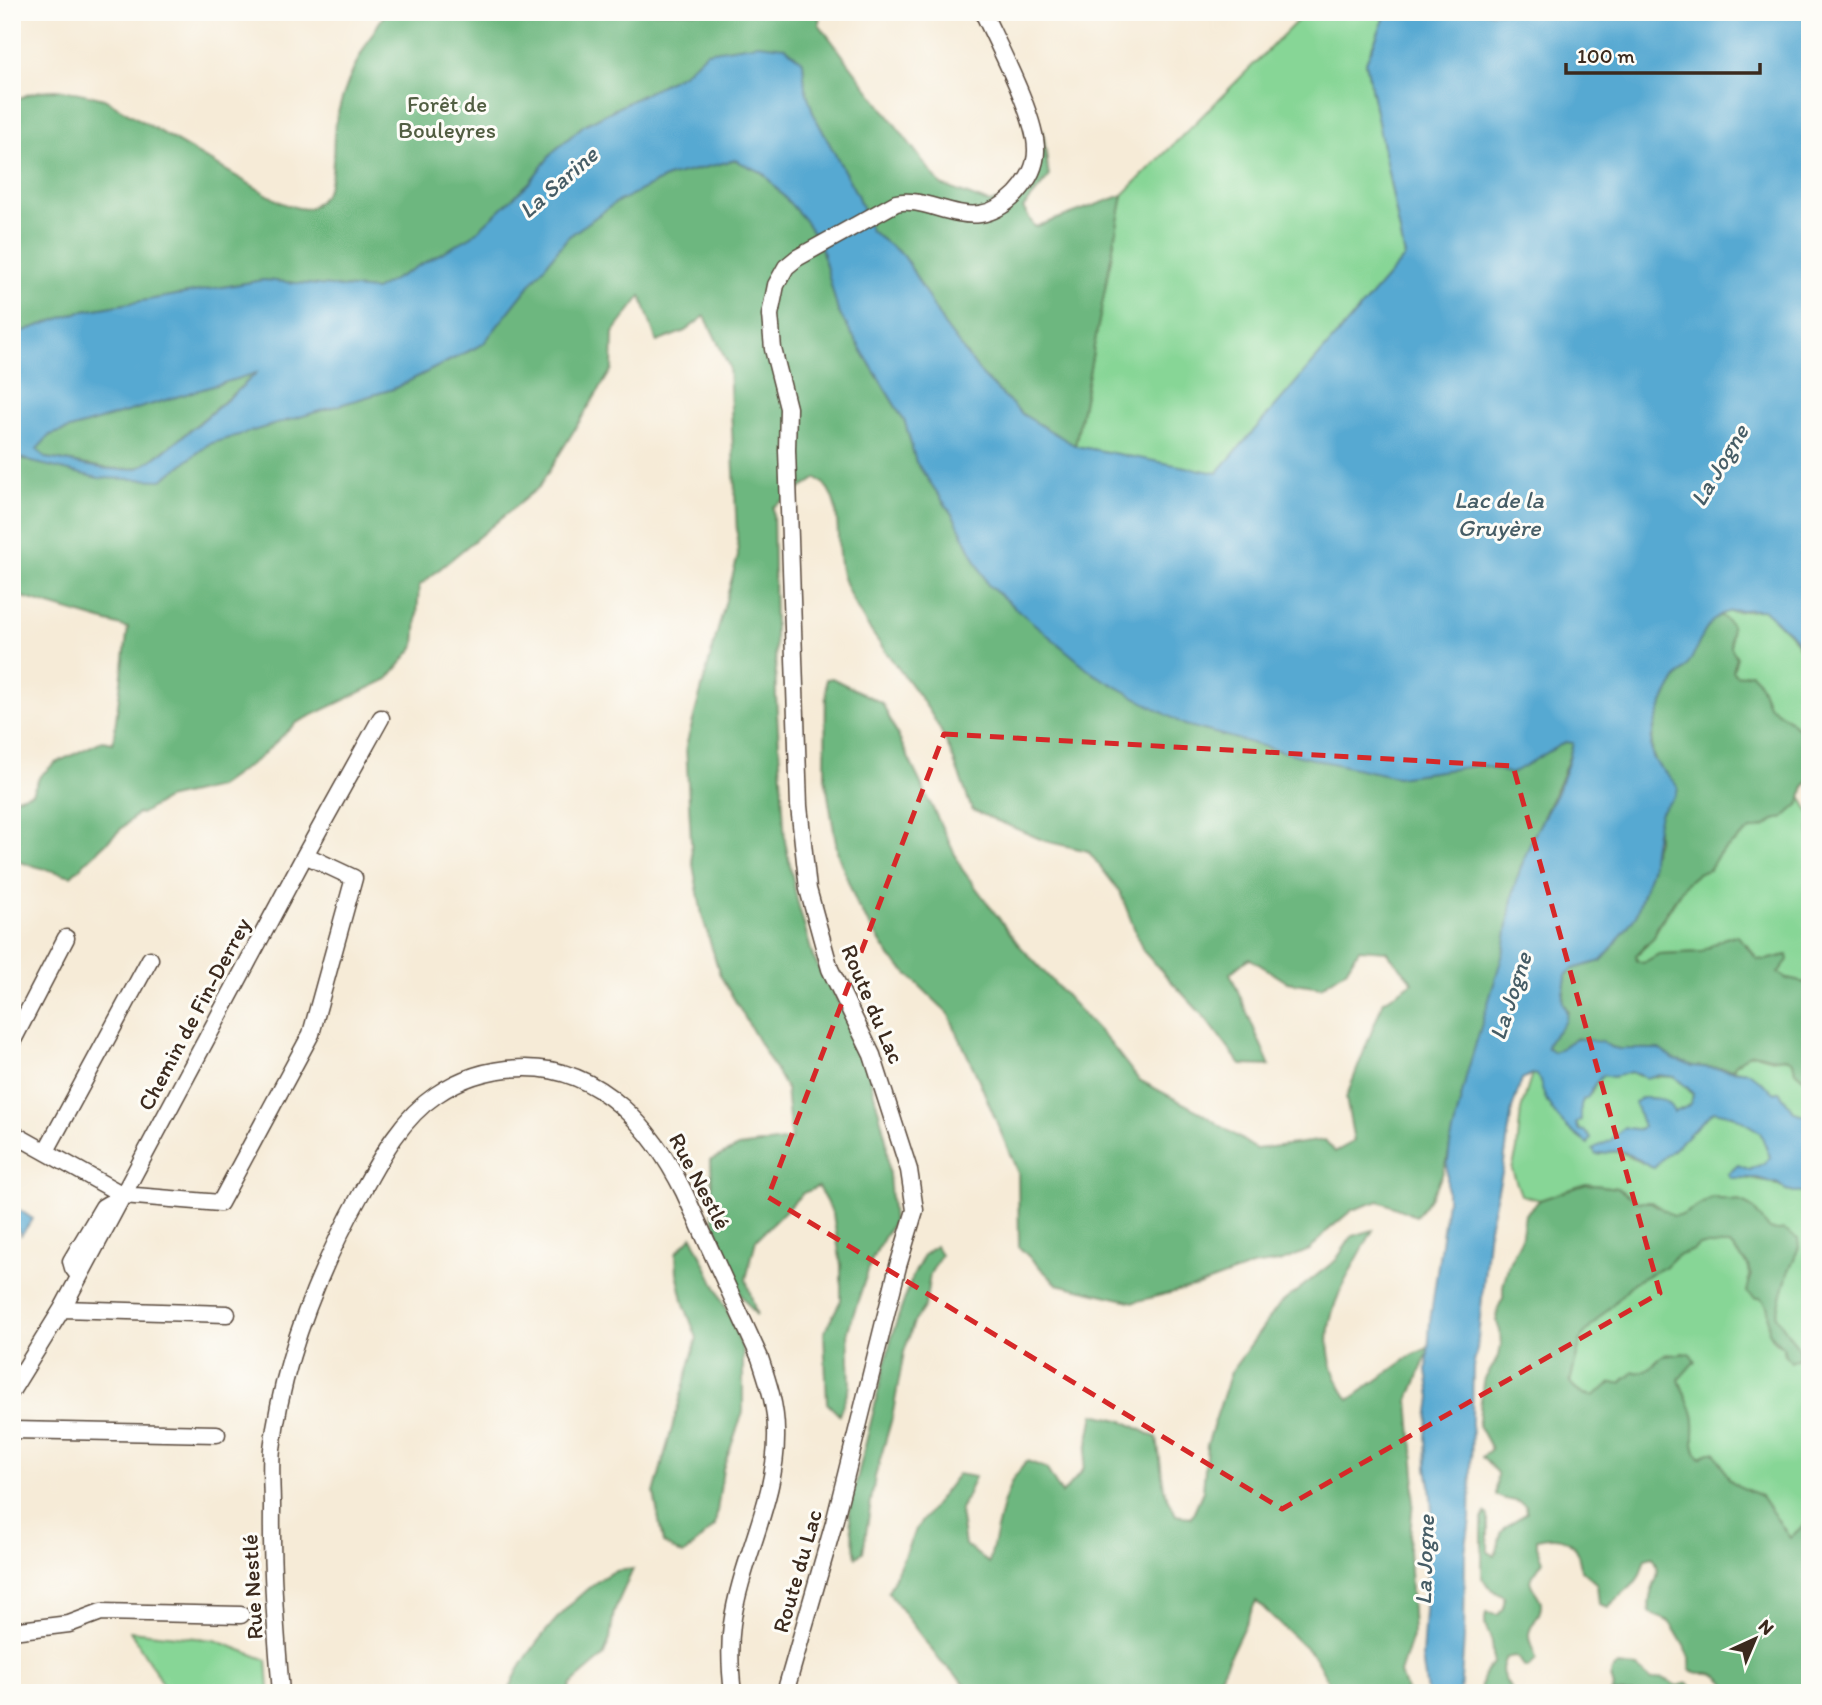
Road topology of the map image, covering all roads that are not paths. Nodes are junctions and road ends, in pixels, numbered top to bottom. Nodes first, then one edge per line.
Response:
1 (983, 12) edge
2 (381, 718) dead end
3 (305, 855) junction
4 (66, 938) dead end
5 (150, 959) dead end
6 (12, 1042) edge
7 (12, 1133) edge
8 (46, 1151) junction
9 (120, 1200) junction
10 (62, 1309) junction
11 (227, 1314) dead end
12 (12, 1390) edge
13 (12, 1430) edge
14 (217, 1434) dead end
15 (241, 1615) dead end
16 (12, 1631) edge
17 (281, 1693) edge
18 (733, 1693) edge
19 (785, 1693) edge

1 - 19 street, Route du Lac
2 - 3 street, Chemin de Fin-Derrey
3 - 9 street, Chemin de Fin-Derrey
3 - 9 street
4 - 6 street
5 - 8 street
7 - 8 street
8 - 9 street
9 - 10 street, Chemin de Fin-Derrey
10 - 11 street
10 - 12 street, Chemin de Fin-Derrey
13 - 14 street
15 - 16 street
17 - 18 street, Rue Nestlé

